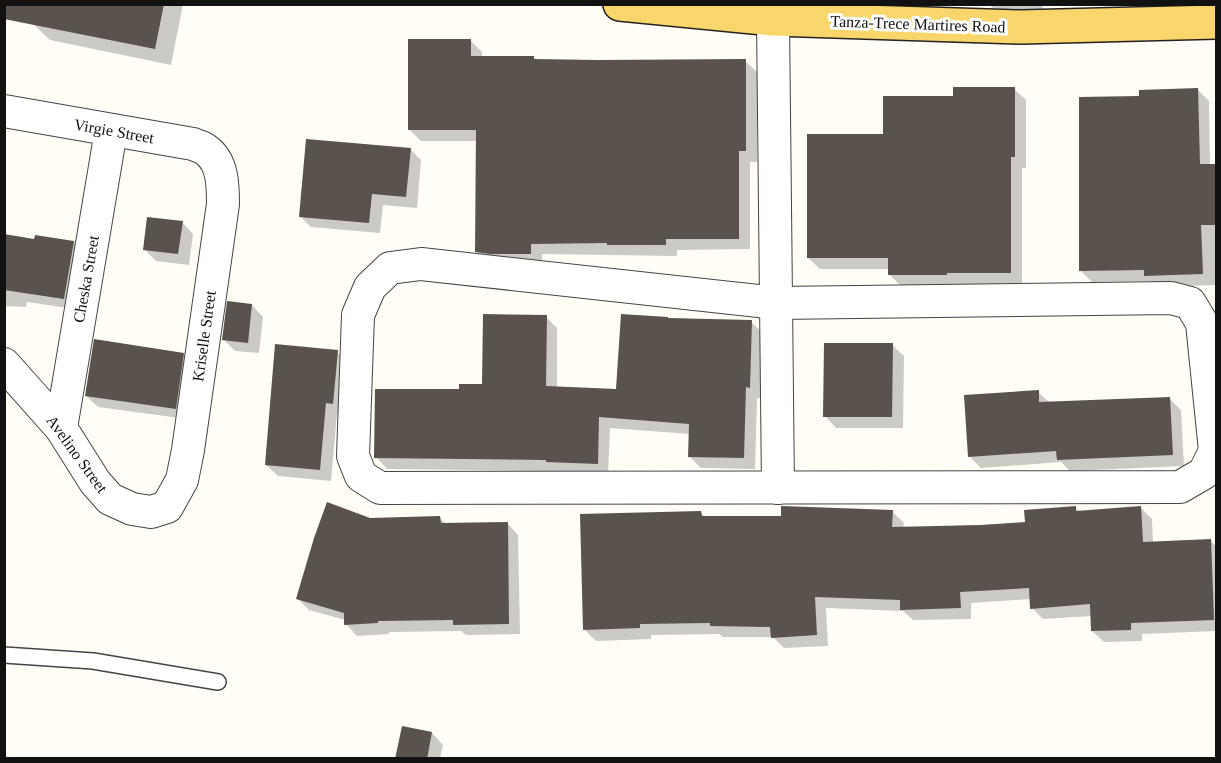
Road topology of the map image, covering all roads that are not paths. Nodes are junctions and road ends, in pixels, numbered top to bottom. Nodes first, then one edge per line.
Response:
1 (620, 4) edge
2 (773, 19) junction
3 (1216, 22) edge
4 (4, 111) edge
5 (111, 131) junction
6 (217, 163) joint
7 (776, 303) junction
8 (4, 364) edge
9 (61, 428) junction
10 (778, 488) junction
11 (167, 507) joint
12 (4, 655) edge
13 (218, 682) dead end

1 - 2 main road, Tanza-Trece Martires Road
2 - 3 main road, Tanza-Trece Martires Road
2 - 7 street
4 - 5 street, Virgie Street
5 - 6 street, Virgie Street
5 - 9 street, Cheska Street
6 - 11 street, Kriselle Street
7 - 10 street
7 - 10 street
7 - 10 street
8 - 9 street, Avelino Street
9 - 11 street, Avelino Street
12 - 13 lane

